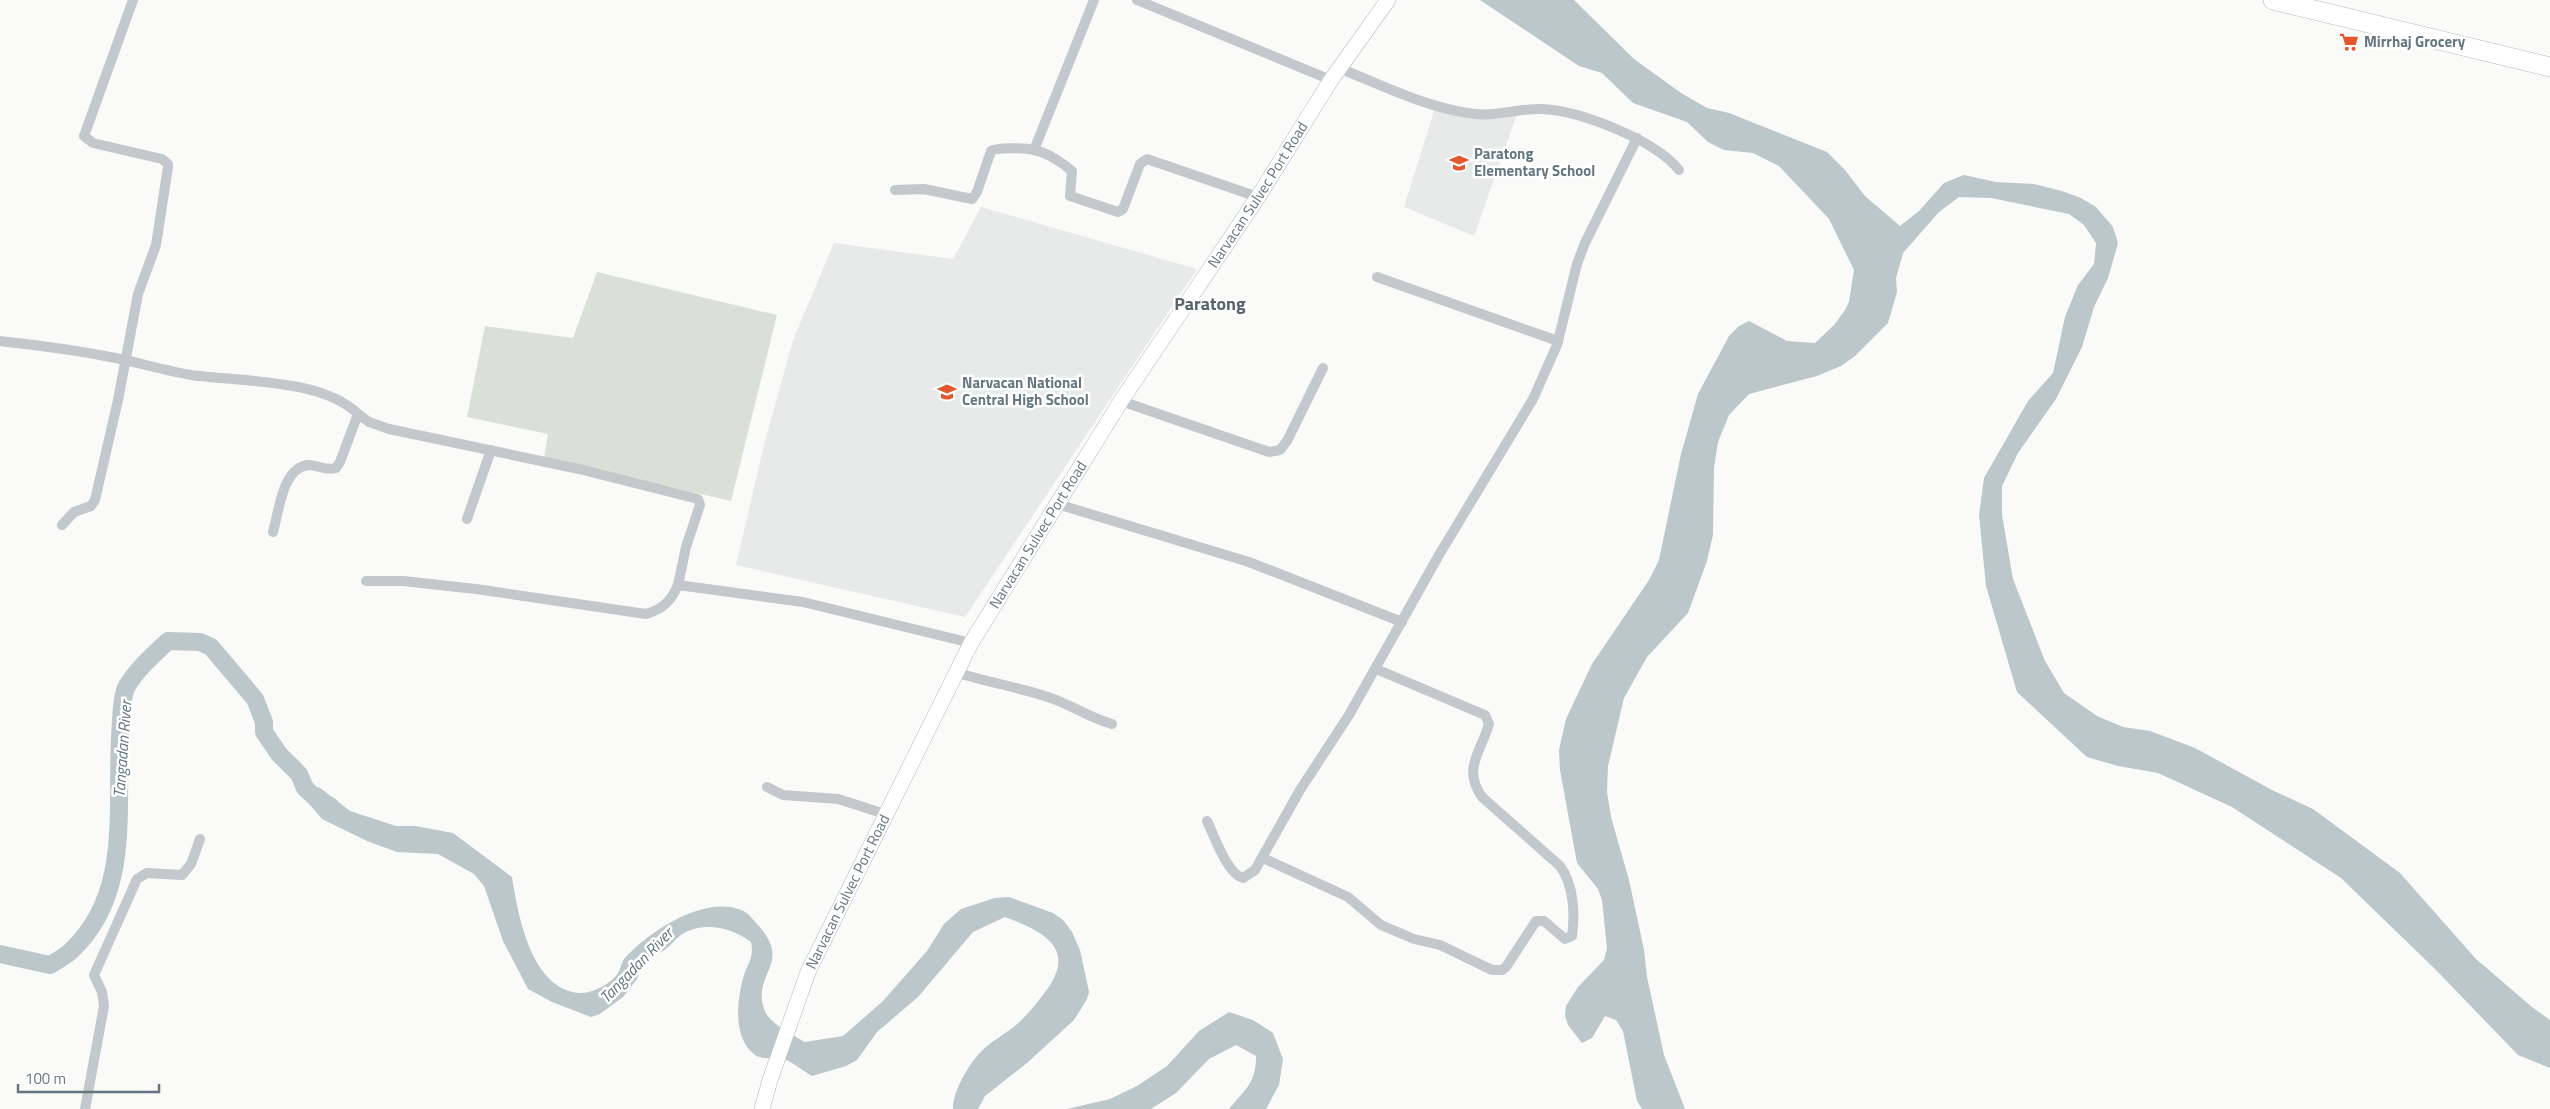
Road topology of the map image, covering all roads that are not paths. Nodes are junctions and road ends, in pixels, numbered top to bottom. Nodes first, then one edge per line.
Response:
1 (133, 0) edge
2 (1094, 0) edge
3 (1137, 0) edge
4 (1388, 0) edge
5 (2273, 0) edge
6 (2550, 67) edge
7 (1335, 74) junction
8 (1637, 138) junction
9 (1034, 150) junction
10 (1679, 170) dead end
11 (896, 190) dead end
12 (1258, 197) junction
13 (1377, 277) dead end
14 (0, 341) edge
15 (1558, 341) junction
16 (125, 360) junction
17 (1323, 368) dead end
18 (1121, 401) junction
19 (358, 414) junction
20 (491, 450) junction
21 (1057, 504) junction
22 (467, 519) dead end
23 (62, 525) dead end
24 (273, 532) dead end
25 (366, 580) dead end
26 (678, 585) junction
27 (1402, 622) junction
28 (971, 643) junction
29 (1376, 669) junction
30 (955, 672) junction
31 (1112, 724) dead end
32 (767, 787) dead end
33 (884, 814) junction
34 (1207, 821) dead end
35 (200, 840) dead end
36 (1263, 858) junction
37 (85, 1109) edge
38 (762, 1109) edge

1 - 16 street
2 - 9 street
3 - 7 street
4 - 7 street, Narvacan Sulvec Port Road
5 - 6 highway
7 - 8 street
7 - 12 street, Narvacan Sulvec Port Road
8 - 10 street
8 - 15 street
9 - 11 street
9 - 12 street
12 - 18 street, Narvacan Sulvec Port Road
13 - 15 street
14 - 16 street
15 - 27 street
16 - 19 street
16 - 23 street
17 - 18 street
18 - 21 street, Narvacan Sulvec Port Road
19 - 20 street
19 - 24 street
20 - 22 street
20 - 26 street
21 - 27 street
21 - 28 street, Narvacan Sulvec Port Road
25 - 26 street
26 - 28 street
27 - 29 street
28 - 30 street, Narvacan Sulvec Port Road
29 - 36 street
29 - 36 street
30 - 31 street
30 - 33 street, Narvacan Sulvec Port Road
32 - 33 street
33 - 38 street, Narvacan Sulvec Port Road
34 - 36 street
35 - 37 street

